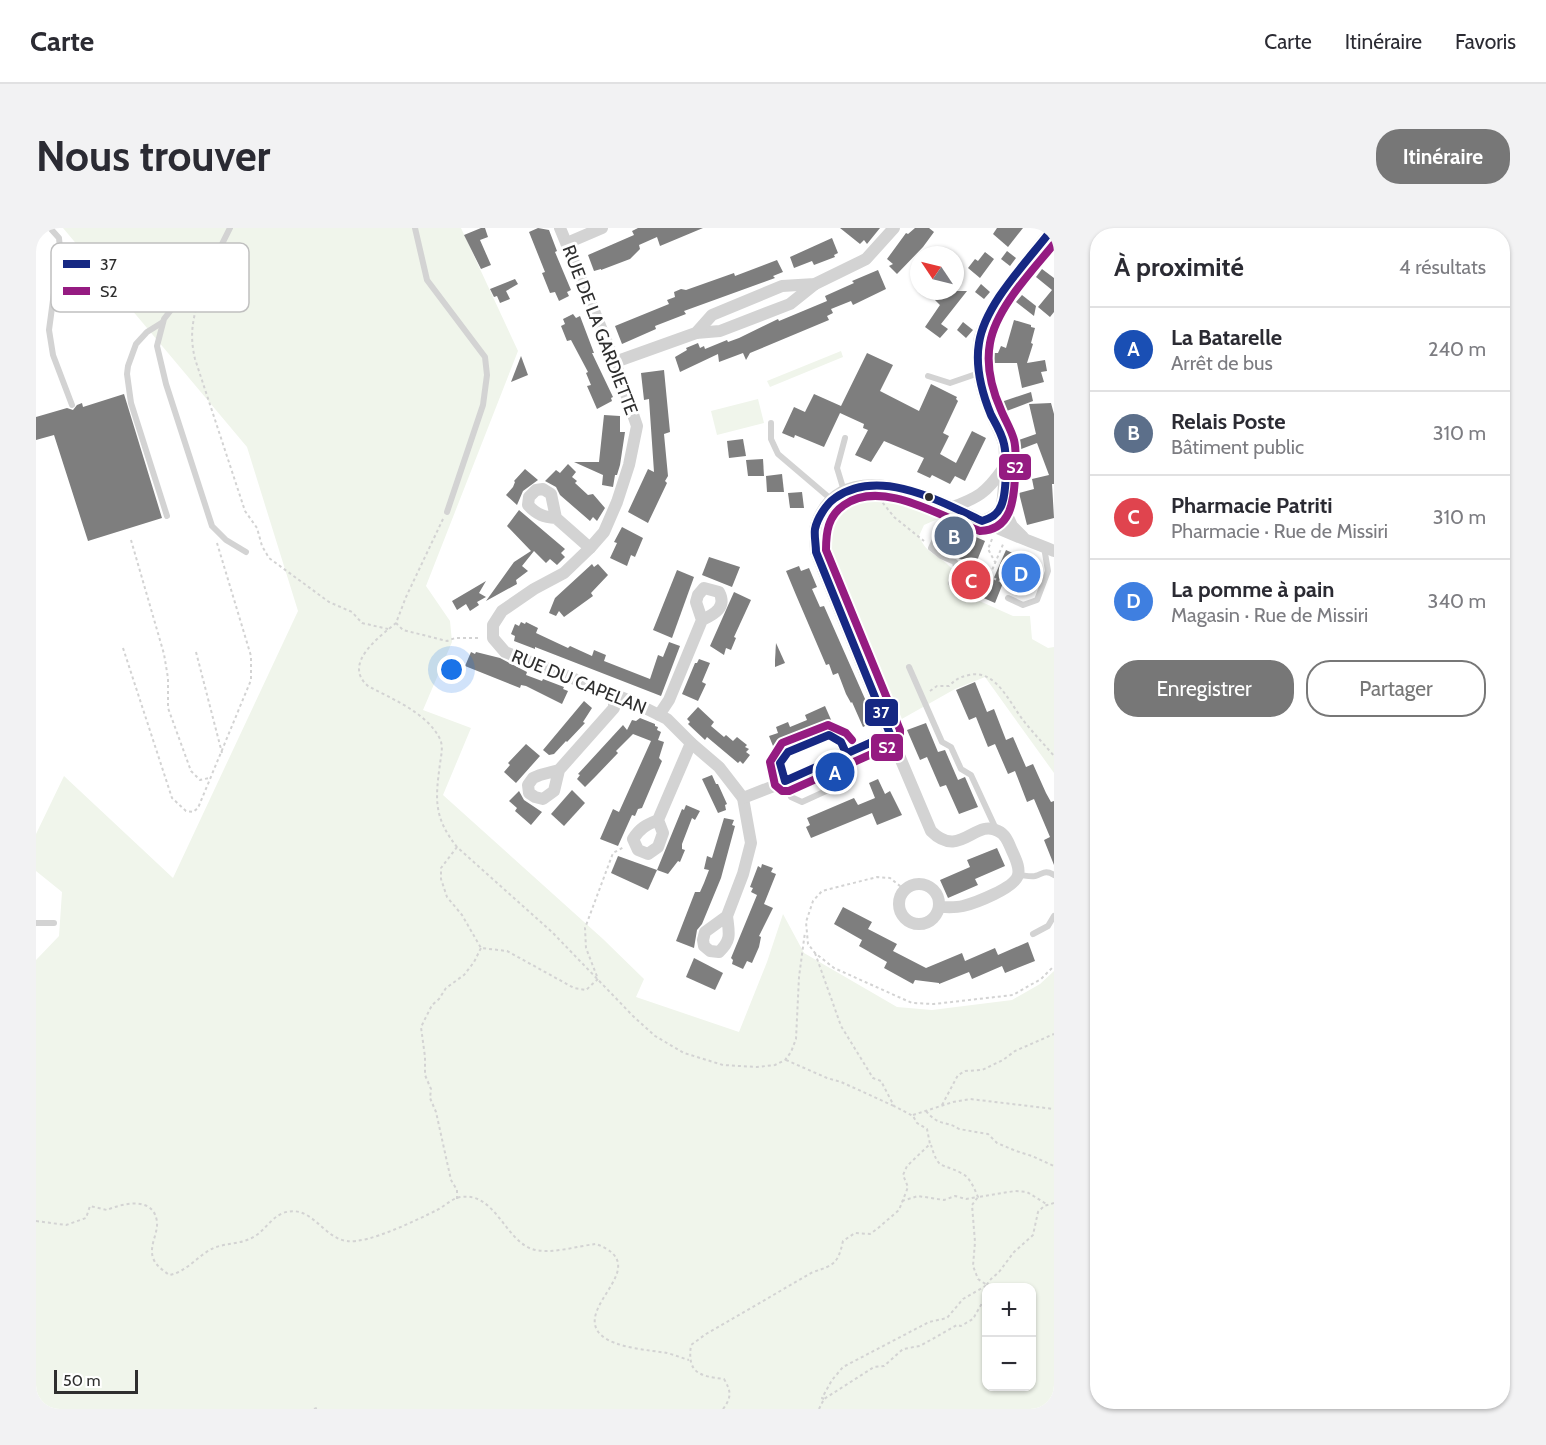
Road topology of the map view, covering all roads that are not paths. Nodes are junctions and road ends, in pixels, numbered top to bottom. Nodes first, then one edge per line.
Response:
1 (50, 228) edge
2 (230, 228) edge
3 (414, 228) edge
4 (560, 228) edge
5 (602, 228) edge
6 (894, 228) edge
7 (1053, 228) edge
8 (60, 243) edge
9 (222, 243) edge
10 (567, 243) junction
11 (814, 284) junction
12 (51, 305) edge
13 (169, 312) edge
14 (163, 322) junction
15 (696, 333) junction
16 (615, 362) junction
17 (979, 373) junction
18 (928, 376) dead end
19 (72, 405) dead end
20 (771, 423) dead end
21 (845, 438) dead end
22 (1004, 468) junction
23 (844, 491) junction
24 (985, 492) junction
25 (832, 500) junction
26 (971, 500) junction
27 (1002, 502) junction
28 (950, 508) junction
29 (447, 512) road end
30 (167, 516) dead end
31 (556, 518) dead end
32 (979, 520) junction
33 (1023, 537) junction
34 (590, 548) junction
35 (1049, 549) edge
36 (246, 552) dead end
37 (951, 583) dead end
38 (1008, 598) road end
39 (702, 620) dead end
40 (493, 625) joint
41 (909, 667) dead end
42 (614, 695) junction
43 (659, 715) junction
44 (890, 734) junction
45 (691, 743) junction
46 (846, 753) junction
47 (559, 770) dead end
48 (785, 781) junction
49 (743, 798) junction
50 (658, 820) junction
51 (996, 829) junction
52 (1018, 875) junction
53 (1054, 875) edge
54 (939, 907) junction
55 (727, 916) dead end
56 (1054, 916) edge
57 (36, 923) edge
58 (54, 923) dead end
59 (1033, 934) dead end

1 - 8 lane
2 - 9 lane
3 - 29 lane
4 - 10 street, RUE DE LA GARDIETTE
5 - 10 street
6 - 11 street
7 - 17 street
10 - 16 street, RUE DE LA GARDIETTE
11 - 15 street
11 - 15 street
12 - 19 lane
13 - 14 lane
14 - 30 lane
14 - 36 lane
15 - 16 street
16 - 34 street, RUE DE LA GARDIETTE
17 - 18 lane
17 - 22 street
20 - 25 lane
21 - 23 lane
22 - 24 street
22 - 27 street
23 - 25 street
23 - 28 street
24 - 26 street
24 - 27 street
25 - 44 street
26 - 28 street
26 - 32 street
27 - 32 street
27 - 33 street
28 - 32 street
28 - 37 lane
31 - 34 street
32 - 33 street
33 - 35 street
34 - 40 street, RUE DE LA GARDIETTE
35 - 38 lane
39 - 43 street
40 - 42 street, RUE DU CAPELAN
41 - 51 lane
42 - 43 street, RUE DU CAPELAN
42 - 47 street
43 - 45 street, RUE DU CAPELAN
44 - 46 street
44 - 51 street
45 - 49 street, RUE DU CAPELAN
45 - 50 street
46 - 48 street
46 - 48 lane
46 - 48 lane
48 - 49 street
49 - 55 street, RUE DU CAPELAN
50 - 50 street
51 - 52 street
52 - 53 lane
52 - 54 street
54 - 54 street
56 - 59 lane
57 - 58 lane

